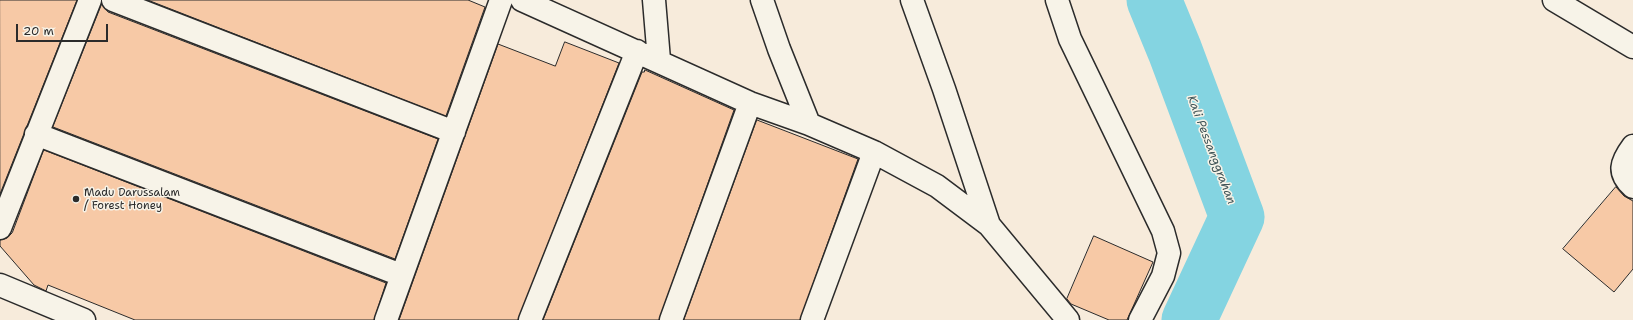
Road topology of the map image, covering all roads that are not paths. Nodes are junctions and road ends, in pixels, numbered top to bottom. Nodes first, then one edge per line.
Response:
1 (90, 0) edge
2 (113, 0) edge
3 (501, 0) edge
4 (522, 0) edge
5 (654, 0) edge
6 (762, 0) edge
7 (912, 0) edge
8 (1056, 0) edge
9 (1554, 0) edge
10 (1633, 47) edge
11 (637, 51) junction
12 (659, 60) junction
13 (750, 103) junction
14 (809, 124) junction
15 (454, 132) junction
16 (36, 134) junction
17 (1633, 146) edge
18 (874, 152) junction
19 (1633, 187) edge
20 (989, 225) junction
21 (0, 228) edge
22 (401, 275) junction
23 (0, 285) edge
24 (84, 320) edge
25 (386, 320) edge
26 (530, 320) edge
27 (671, 320) edge
28 (812, 320) edge
29 (1068, 320) edge
30 (1140, 320) edge

1 - 16 street
2 - 15 street
3 - 15 street
4 - 11 street
5 - 12 street
6 - 14 street
7 - 20 street
8 - 30 street
9 - 10 street
11 - 12 street
11 - 26 street
12 - 13 street
13 - 14 street
13 - 27 street
14 - 18 street
15 - 22 street
16 - 21 street
16 - 22 street
17 - 19 street
18 - 20 street
18 - 28 street
20 - 29 street
22 - 25 street
23 - 24 street

